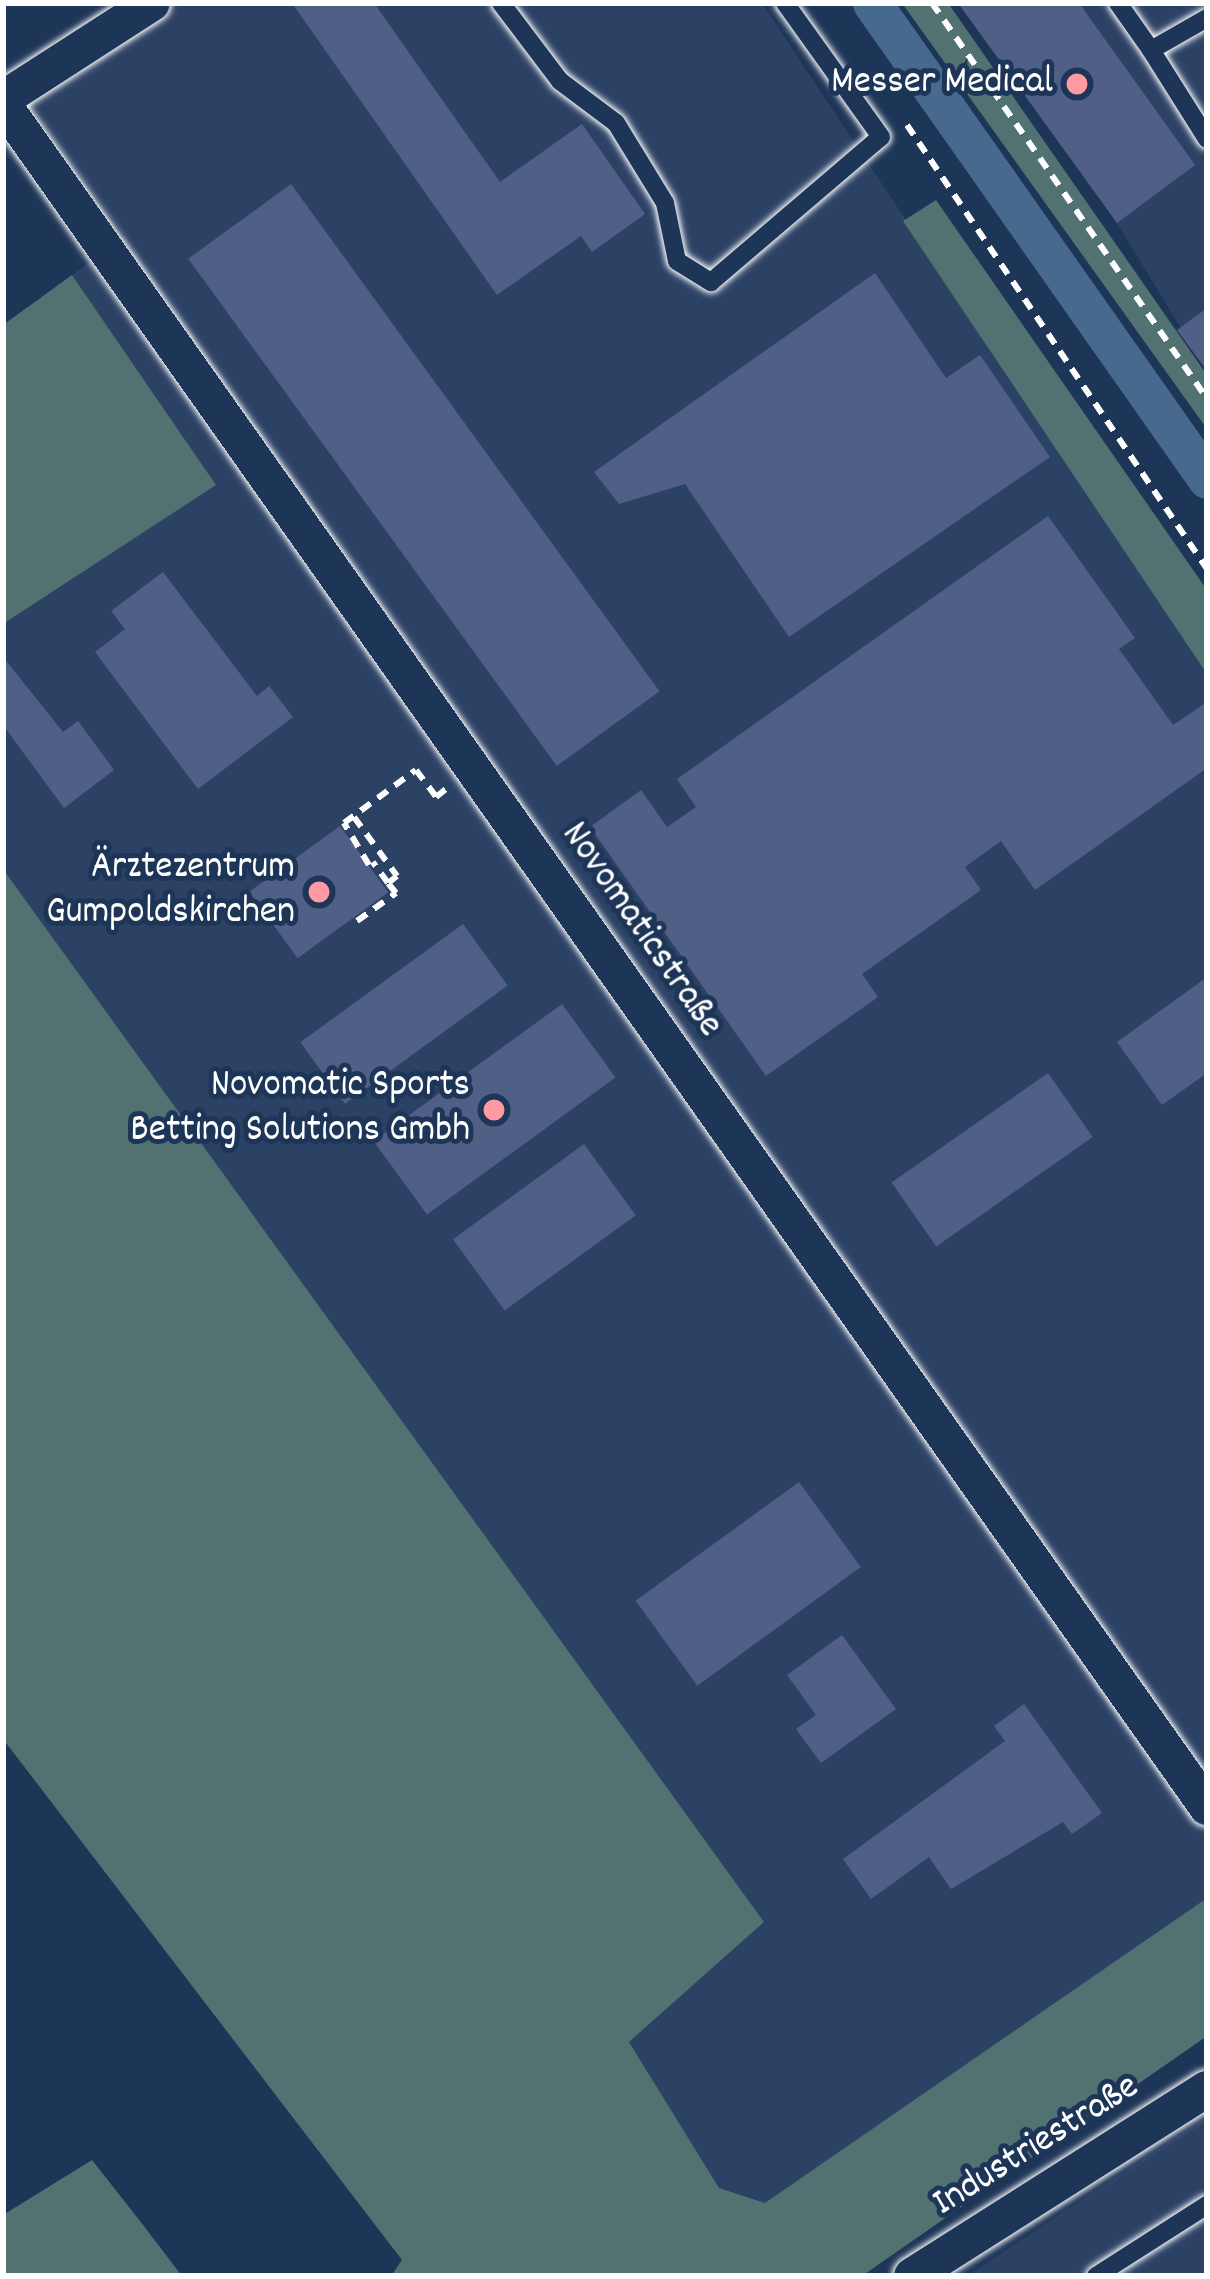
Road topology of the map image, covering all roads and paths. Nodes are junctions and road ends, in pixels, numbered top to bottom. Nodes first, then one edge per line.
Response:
1 (152, 3) edge
2 (501, 3) edge
3 (785, 3) edge
4 (932, 3) edge
5 (1118, 3) edge
6 (1207, 18) edge
7 (1151, 50) junction
8 (3, 102) edge
9 (902, 117) dead end
10 (1207, 139) edge
11 (1207, 399) edge
12 (1207, 569) edge
13 (463, 802) dead end
14 (354, 816) junction
15 (388, 883) junction
16 (357, 921) dead end
17 (1207, 1807) edge
18 (1207, 2089) edge
19 (1207, 2205) edge
20 (912, 2276) edge
21 (1096, 2276) edge

1 - 8 street
2 - 3 lane
4 - 11 path
5 - 7 lane
6 - 7 lane
7 - 10 lane
8 - 17 street, Novomaticstraße
9 - 12 path
13 - 14 path
14 - 15 path
14 - 15 path
15 - 16 path
18 - 20 street, Industriestraße
19 - 21 lane

